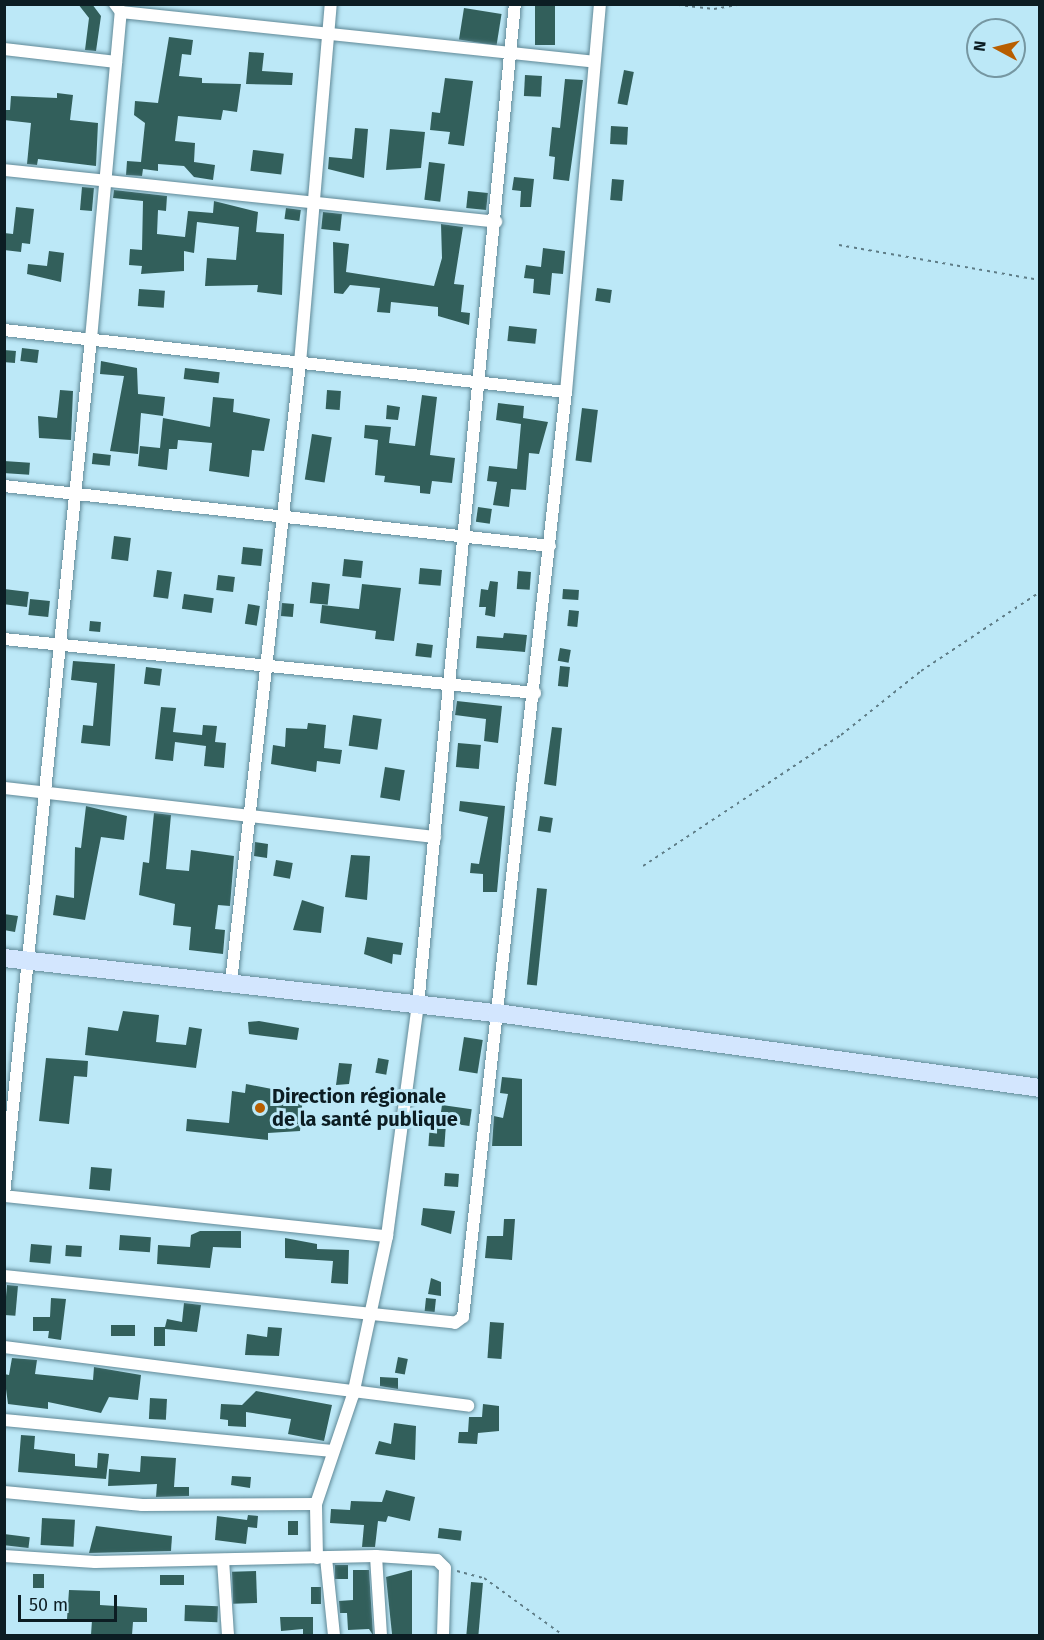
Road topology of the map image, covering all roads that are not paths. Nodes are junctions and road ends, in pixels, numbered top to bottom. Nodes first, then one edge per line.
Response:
1 (331, 4) edge
2 (516, 4) edge
3 (600, 4) edge
4 (118, 8) edge
5 (327, 36) junction
6 (4, 49) edge
7 (509, 54) junction
8 (116, 62) junction
9 (593, 62) junction
10 (4, 170) edge
11 (106, 181) junction
12 (315, 203) junction
13 (496, 222) junction
14 (4, 330) edge
15 (91, 339) junction
16 (300, 363) junction
17 (478, 383) junction
18 (566, 392) junction
19 (4, 486) edge
20 (76, 494) junction
21 (284, 517) junction
22 (464, 536) junction
23 (550, 546) junction
24 (4, 639) edge
25 (60, 645) junction
26 (265, 669) junction
27 (450, 685) junction
28 (535, 693) junction
29 (4, 788) edge
30 (47, 792) junction
31 (246, 815) junction
32 (435, 837) junction
33 (4, 958) edge
34 (30, 961) junction
35 (231, 982) junction
36 (418, 1005) junction
37 (497, 1013) junction
38 (1040, 1088) edge
39 (4, 1196) edge
40 (387, 1236) junction
41 (4, 1276) edge
42 (370, 1314) junction
43 (4, 1347) edge
44 (352, 1395) junction
45 (468, 1406) dead end
46 (4, 1420) edge
47 (333, 1451) junction
48 (4, 1492) edge
49 (316, 1504) junction
50 (4, 1556) edge
51 (376, 1556) junction
52 (321, 1558) junction
53 (223, 1560) junction
54 (228, 1635) edge
55 (334, 1635) edge
56 (381, 1635) edge
57 (443, 1635) edge

1 - 5 street
2 - 7 street
3 - 9 street
4 - 5 street
4 - 8 street
5 - 7 street
5 - 12 street
6 - 8 street
7 - 9 street
7 - 13 street
8 - 11 street
9 - 18 street
10 - 11 street
11 - 12 street
11 - 15 street
12 - 13 street
12 - 16 street
13 - 17 street
14 - 15 street
15 - 16 street
15 - 20 street
16 - 17 street
16 - 21 street
17 - 18 street
17 - 22 street
18 - 23 street
19 - 20 street
20 - 21 street
20 - 25 street
21 - 22 street
21 - 26 street
22 - 23 street
22 - 27 street
23 - 28 street
24 - 25 street
25 - 26 street
25 - 30 street
26 - 27 street
26 - 31 street
27 - 28 street
27 - 32 street
28 - 37 street
29 - 30 street
30 - 31 street
30 - 34 street
31 - 32 street
31 - 35 street
32 - 36 street
33 - 34 street
34 - 35 street
34 - 39 street
35 - 36 street
36 - 37 street
36 - 40 street
37 - 38 street
37 - 42 street
39 - 40 street
40 - 42 street
41 - 42 street
42 - 44 street
43 - 44 street
44 - 45 street
44 - 47 street
46 - 47 street
47 - 49 street
48 - 49 street
49 - 52 street
50 - 53 street
51 - 52 street
51 - 56 street
51 - 57 street
52 - 53 street
52 - 55 street
53 - 54 street

